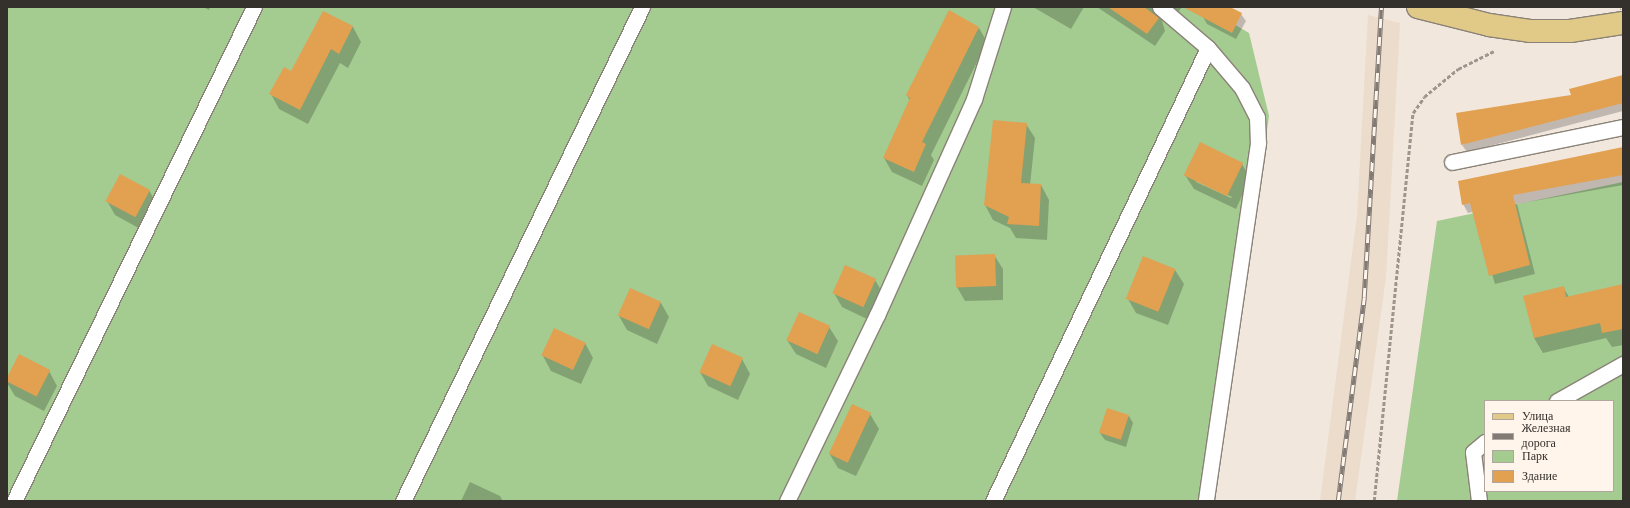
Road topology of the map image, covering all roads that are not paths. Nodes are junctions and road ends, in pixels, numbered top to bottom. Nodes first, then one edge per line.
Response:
1 (254, 7) edge
2 (642, 7) edge
3 (1003, 7) edge
4 (1160, 7) edge
5 (1418, 7) edge
6 (1623, 23) edge
7 (1208, 48) junction
8 (1623, 128) edge
9 (1452, 162) dead end
10 (1623, 364) edge
11 (1559, 400) edge
12 (1484, 443) edge
13 (14, 501) edge
14 (403, 501) edge
15 (787, 501) edge
16 (993, 501) edge
17 (1206, 501) edge
18 (1479, 501) edge

1 - 13 lane
2 - 14 lane
3 - 15 lane
4 - 7 lane
5 - 6 main road
7 - 16 lane
7 - 17 lane
8 - 9 lane
10 - 11 lane
12 - 18 lane

